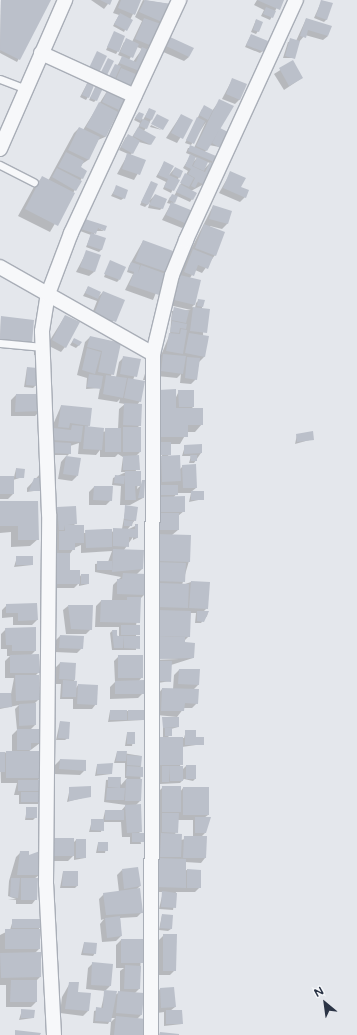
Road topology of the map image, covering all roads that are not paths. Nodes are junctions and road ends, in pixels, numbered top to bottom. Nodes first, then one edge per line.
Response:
1 (65, 0) edge
2 (179, 0) edge
3 (296, 0) edge
4 (41, 53) junction
5 (0, 79) edge
6 (26, 89) junction
7 (135, 96) junction
8 (0, 149) edge
9 (0, 165) edge
10 (34, 182) dead end
11 (0, 267) edge
12 (48, 294) junction
13 (0, 343) edge
14 (43, 347) junction
15 (153, 354) junction
16 (54, 1035) edge
17 (151, 1035) edge

1 - 4 street
2 - 7 street
3 - 15 street
4 - 6 street
4 - 7 street
5 - 6 lane
6 - 8 street
7 - 12 street
9 - 10 lane
11 - 12 street
12 - 14 street
12 - 15 street
13 - 14 lane
14 - 16 street
15 - 17 street

